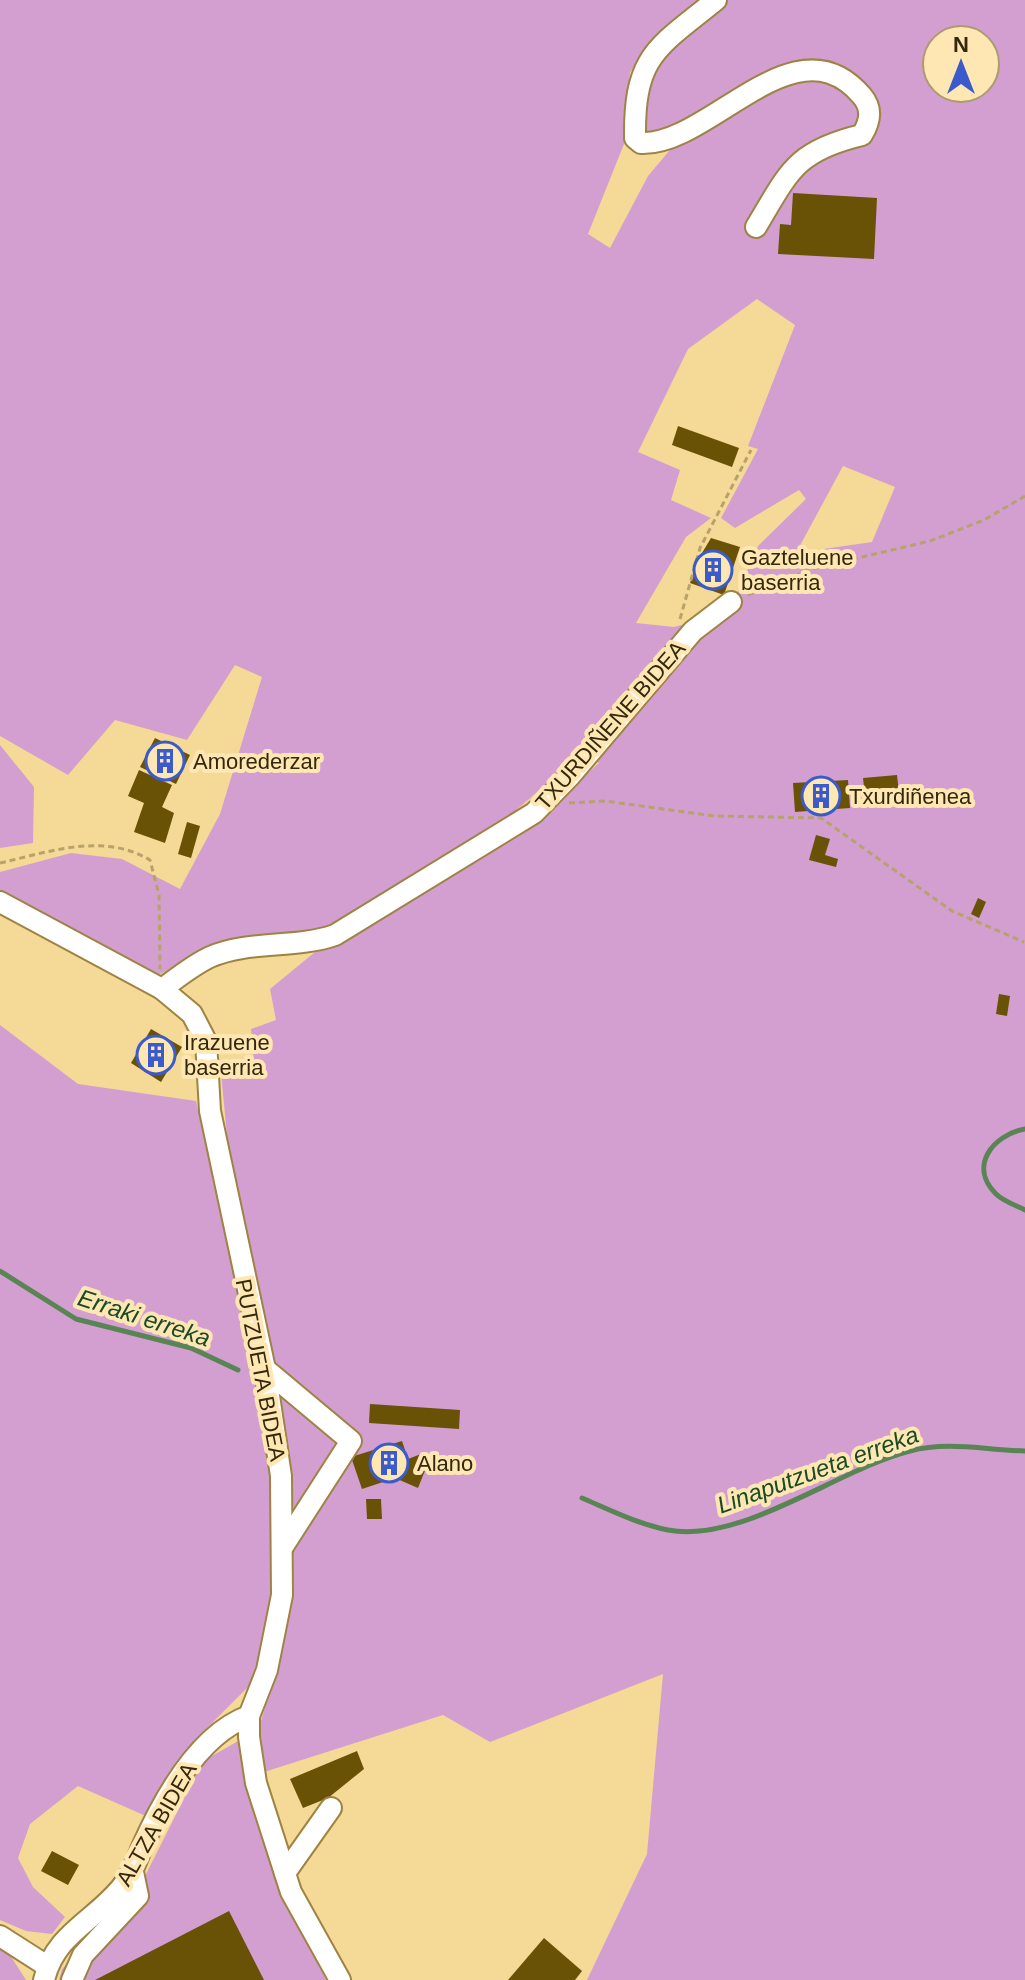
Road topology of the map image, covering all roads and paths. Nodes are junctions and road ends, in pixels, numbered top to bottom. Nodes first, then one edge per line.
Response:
1 (716, 0) edge
2 (756, 227) dead end
3 (751, 450) dead end
4 (1025, 496) edge
5 (731, 602) joint
6 (679, 626) dead end
7 (534, 813) junction
8 (0, 863) edge
9 (0, 902) edge
10 (1024, 942) edge
11 (162, 989) junction
12 (265, 1369) junction
13 (284, 1545) junction
14 (249, 1716) junction
15 (331, 1808) dead end
16 (133, 1872) junction
17 (285, 1873) junction
18 (0, 1936) edge
19 (46, 1973) edge
20 (72, 1980) edge
21 (340, 1980) edge

1 - 2 street
3 - 6 path
4 - 5 path
5 - 7 street, TXURDIÑENE BIDEA
7 - 10 path
7 - 11 street, TXURDIÑENE BIDEA
8 - 11 path
9 - 11 street, PUTZUETA BIDEA
11 - 12 street, PUTZUETA BIDEA
12 - 13 street, PUTZUETA BIDEA
12 - 13 street
13 - 14 street, PUTZUETA BIDEA
14 - 16 street, ALTZA BIDEA
14 - 17 street, PUTZUETA BIDEA
15 - 17 street
16 - 19 street, ALTZA BIDEA
16 - 20 street
17 - 21 street, PUTZUETA BIDEA
18 - 19 street

